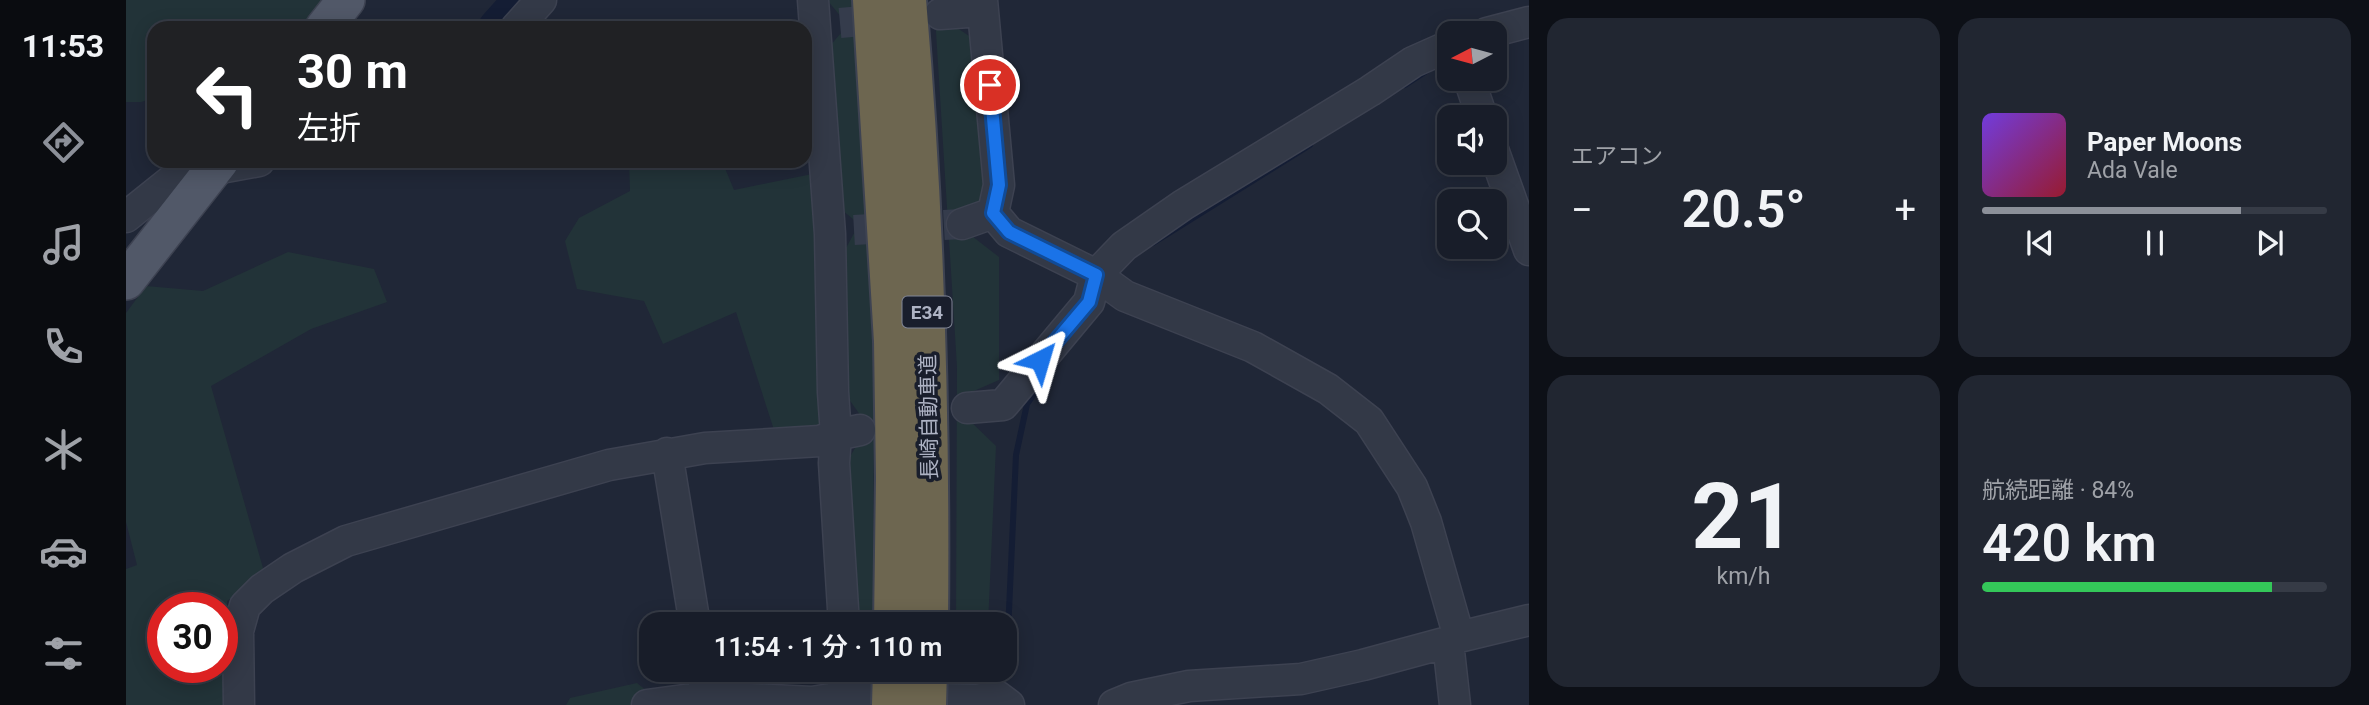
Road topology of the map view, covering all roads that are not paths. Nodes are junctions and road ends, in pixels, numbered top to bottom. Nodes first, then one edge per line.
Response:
1 (346, 0) edge
2 (541, 0) edge
3 (872, 0) edge
4 (982, 5) edge
5 (924, 7) edge
6 (823, 17) edge
7 (330, 21) edge
8 (522, 21) edge
9 (1529, 22) edge
10 (1507, 28) edge
11 (1437, 51) edge
12 (205, 168) edge
13 (214, 168) edge
14 (1502, 175) edge
15 (993, 213) junction
16 (126, 217) edge
17 (962, 224) tunnel mouth
18 (1529, 250) edge
19 (1096, 275) junction
20 (126, 281) edge
21 (967, 408) dead end
22 (848, 432) junction
23 (667, 453) junction
24 (693, 612) edge
25 (843, 612) edge
26 (893, 612) edge
27 (929, 612) edge
28 (1529, 620) edge
29 (1454, 639) junction
30 (892, 682) edge
31 (928, 682) edge
32 (704, 684) edge
33 (843, 684) edge
34 (240, 705) edge
35 (647, 705) edge
36 (891, 705) edge
37 (927, 705) edge
38 (1009, 705) edge
39 (1114, 705) edge
40 (1455, 705) edge

1 - 7 main road
2 - 8 street
3 - 26 highway, 長崎自動車道 / E34
4 - 5 street
4 - 15 street
5 - 27 highway, 長崎自動車道 / E34
6 - 22 street
9 - 10 street
11 - 19 street
12 - 16 street
13 - 20 main road
14 - 18 street
15 - 17 street
15 - 19 street
19 - 21 street
19 - 29 street
22 - 23 street
22 - 25 street
23 - 24 street
23 - 34 street
28 - 29 street
29 - 39 street
29 - 40 street
30 - 36 highway, bridge
31 - 37 highway, bridge
32 - 33 street
32 - 35 street
33 - 38 street

